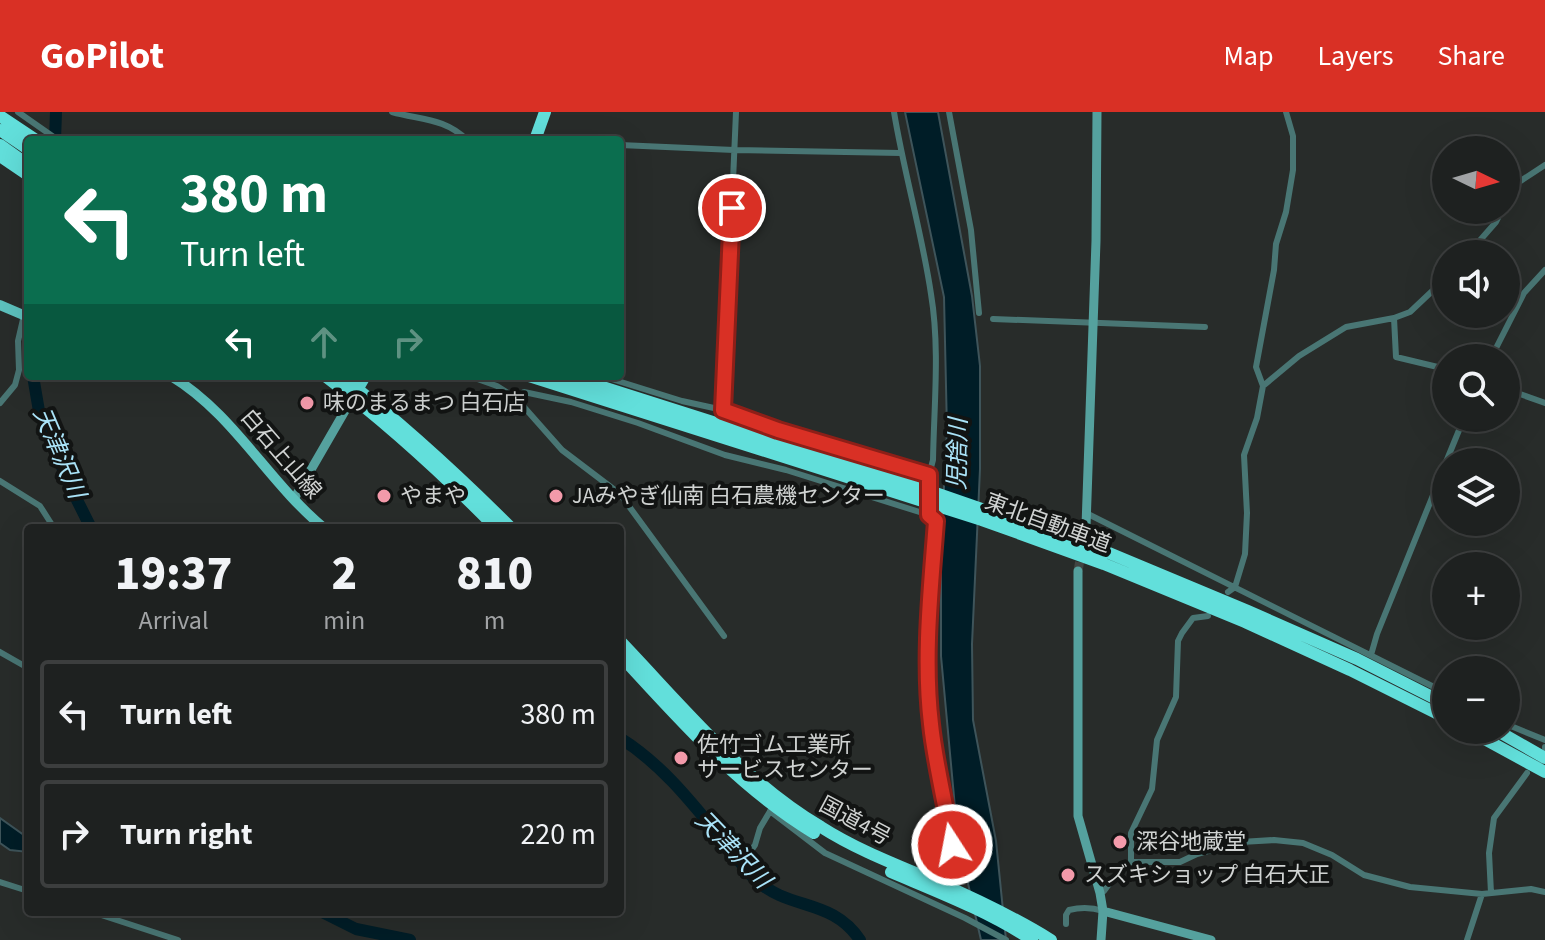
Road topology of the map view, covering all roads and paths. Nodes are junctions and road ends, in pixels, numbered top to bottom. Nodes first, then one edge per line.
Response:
1 (18, 112) edge
2 (392, 112) edge
3 (545, 112) edge
4 (736, 112) edge
5 (894, 112) edge
6 (949, 112) edge
7 (1097, 112) edge
8 (1286, 112) edge
9 (0, 116) edge
10 (0, 130) edge
11 (30, 136) edge
12 (52, 136) edge
13 (462, 136) edge
14 (536, 136) edge
15 (0, 145) edge
16 (624, 145) edge
17 (24, 146) edge
18 (734, 150) junction
19 (901, 153) junction
20 (0, 156) edge
21 (24, 162) edge
22 (1545, 165) edge
23 (24, 172) edge
24 (1520, 181) edge
25 (1494, 224) edge
26 (1480, 240) edge
27 (1545, 270) edge
28 (1432, 291) edge
29 (0, 305) edge
30 (979, 313) dead end
31 (24, 315) edge
32 (1394, 318) junction
33 (993, 319) dead end
34 (24, 322) edge
35 (1094, 322) junction
36 (1205, 327) dead end
37 (1498, 344) edge
38 (1432, 366) edge
39 (177, 380) edge
40 (332, 380) edge
41 (344, 380) edge
42 (363, 380) edge
43 (480, 380) edge
44 (542, 380) edge
45 (580, 380) edge
46 (615, 380) edge
47 (1263, 386) junction
48 (355, 393) junction
49 (1520, 394) edge
50 (516, 398) junction
51 (0, 403) edge
52 (1545, 403) edge
53 (723, 410) junction
54 (929, 475) junction
55 (0, 481) edge
56 (920, 494) junction
57 (1432, 497) edge
58 (294, 499) junction
59 (1086, 513) junction
60 (929, 515) junction
61 (984, 515) junction
62 (51, 524) edge
63 (319, 524) edge
64 (492, 524) edge
65 (507, 524) edge
66 (1086, 526) tunnel mouth
67 (1078, 571) tunnel mouth
68 (1235, 587) junction
69 (1228, 592) dead end
70 (1208, 616) dead end
71 (724, 636) dead end
72 (624, 646) edge
73 (0, 652) edge
74 (1371, 655) junction
75 (624, 659) edge
76 (24, 666) edge
77 (1432, 686) edge
78 (666, 697) junction
79 (1432, 697) edge
80 (1432, 711) edge
81 (1520, 730) edge
82 (1545, 740) edge
83 (1494, 744) edge
84 (1520, 744) edge
85 (1545, 758) edge
86 (1545, 772) edge
87 (1527, 773) dead end
88 (774, 805) junction
89 (748, 855) dead end
90 (1131, 862) junction
91 (0, 882) edge
92 (944, 888) junction
93 (24, 890) edge
94 (1545, 892) edge
95 (1100, 893) junction
96 (1491, 893) junction
97 (1482, 894) junction
98 (1103, 911) junction
99 (104, 916) edge
100 (1010, 922) junction
101 (1066, 924) dead end
102 (178, 940) edge
103 (1006, 940) edge
104 (1032, 940) edge
105 (1051, 940) edge
106 (1101, 940) edge
107 (1211, 940) edge
108 (1467, 940) edge

1 - 12 street
2 - 13 street
3 - 14 highway
4 - 18 street
5 - 19 street
6 - 30 street
7 - 35 street
8 - 47 street
9 - 11 highway
10 - 17 highway
15 - 21 highway
16 - 18 street
18 - 19 street
18 - 53 street
19 - 54 street
20 - 23 highway
22 - 24 street
25 - 26 street
27 - 37 street
28 - 32 street
29 - 31 main road
32 - 38 street
32 - 47 street
33 - 35 street
34 - 51 street
35 - 36 street
35 - 59 street
39 - 58 main road, 白石上山線
40 - 48 highway
41 - 48 highway
42 - 48 highway
43 - 50 street
44 - 56 highway, 東北自動車道
45 - 56 highway, 東北自動車道
46 - 53 street
47 - 68 street
48 - 58 street
48 - 64 highway
48 - 65 highway
49 - 52 street
50 - 60 street
50 - 71 street
53 - 54 street
54 - 60 street
55 - 62 street
56 - 61 highway, 東北自動車道
57 - 74 street
58 - 63 main road, 白石上山線
59 - 66 street
59 - 68 street
60 - 92 street
61 - 79 highway, 東北自動車道
61 - 80 highway, 東北自動車道
67 - 95 street
68 - 69 street
68 - 74 street
70 - 90 street
72 - 78 highway
73 - 76 street
74 - 77 street
75 - 78 highway
78 - 88 highway, 国道4号
81 - 82 street
83 - 86 highway
84 - 85 highway
87 - 96 street
88 - 89 street
88 - 92 highway, 国道4号
88 - 92 highway, 国道4号
88 - 103 street
90 - 95 street
90 - 97 street
91 - 93 street
92 - 100 highway, 国道4号
94 - 96 street
95 - 98 street
96 - 97 street
97 - 108 street
98 - 101 street
98 - 106 street
98 - 107 street
99 - 102 street
100 - 104 highway, 国道4号
100 - 105 highway, 国道4号

